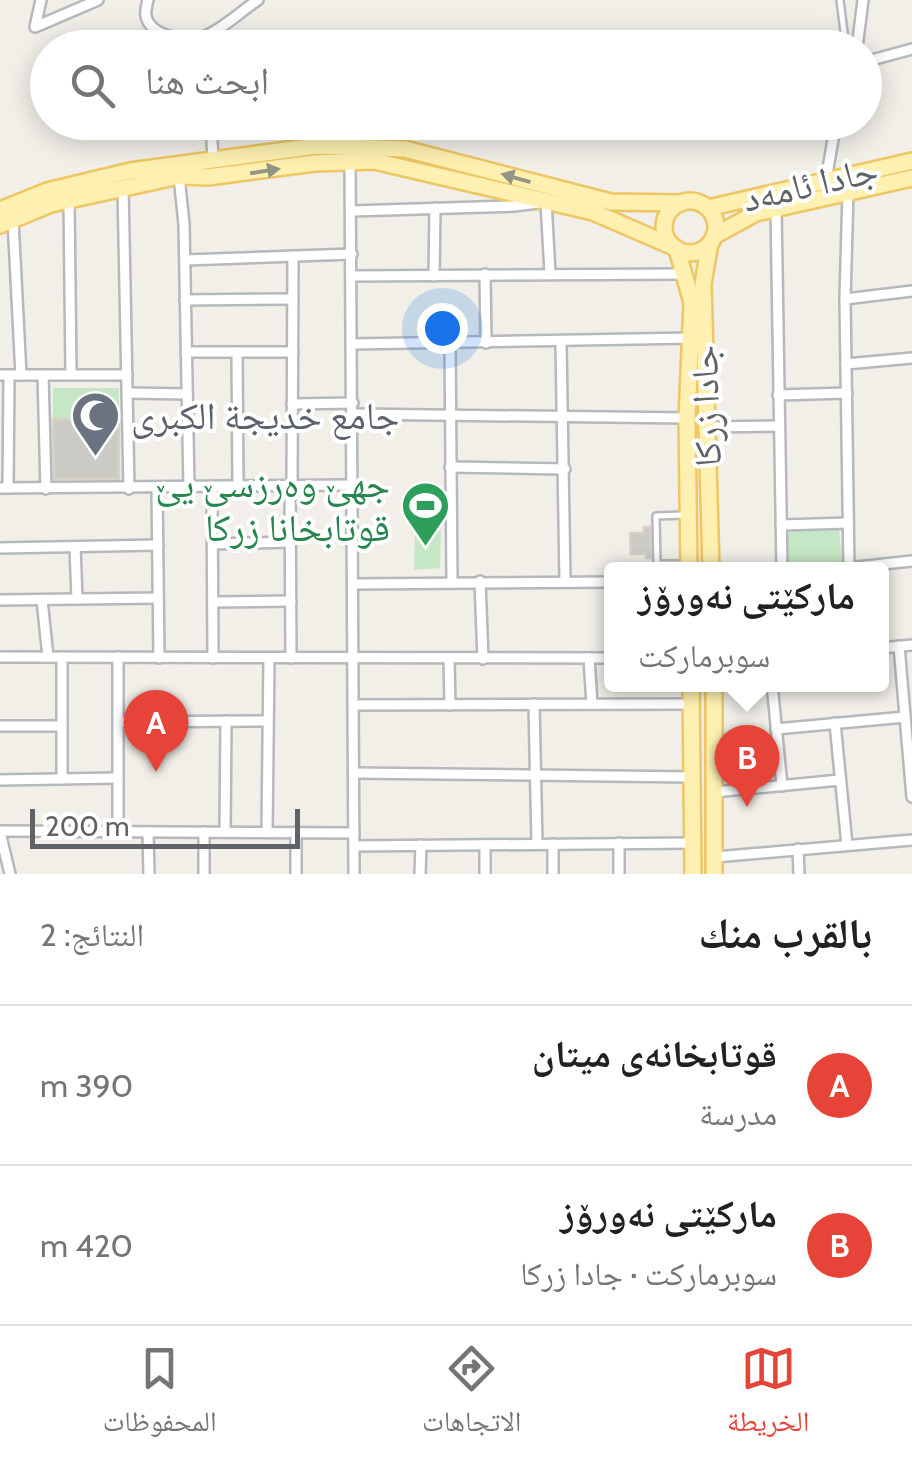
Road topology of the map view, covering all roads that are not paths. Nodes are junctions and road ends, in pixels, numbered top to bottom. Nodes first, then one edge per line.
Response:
1 (41, 0) edge
2 (98, 0) edge
3 (148, 0) edge
4 (258, 0) edge
5 (840, 0) edge
6 (864, 0) edge
7 (156, 30) edge
8 (221, 30) edge
9 (844, 30) edge
10 (859, 30) edge
11 (912, 48) edge
12 (882, 57) edge
13 (212, 140) edge
14 (833, 140) edge
15 (213, 160) junction
16 (350, 161) junction
17 (912, 161) edge
18 (178, 176) junction
19 (208, 177) junction
20 (912, 178) edge
21 (826, 180) junction
22 (124, 188) junction
23 (848, 191) junction
24 (69, 200) junction
25 (546, 202) junction
26 (681, 203) junction
27 (435, 208) junction
28 (708, 208) junction
29 (776, 208) junction
30 (352, 211) junction
31 (4, 218) edge
32 (712, 240) junction
33 (676, 248) junction
34 (352, 254) junction
35 (293, 256) junction
36 (184, 260) junction
37 (550, 273) junction
38 (484, 274) junction
39 (686, 274) junction
40 (352, 276) junction
41 (434, 276) junction
42 (912, 292) edge
43 (293, 299) junction
44 (845, 299) junction
45 (185, 300) junction
46 (692, 338) junction
47 (486, 343) junction
48 (562, 343) junction
49 (352, 344) junction
50 (450, 344) junction
51 (186, 352) junction
52 (237, 352) junction
53 (293, 352) junction
54 (912, 358) edge
55 (846, 364) junction
56 (71, 374) junction
57 (21, 375) junction
58 (44, 375) junction
59 (127, 375) junction
60 (4, 376) edge
61 (846, 392) junction
62 (128, 393) junction
63 (187, 394) junction
64 (778, 394) junction
65 (292, 404) junction
66 (353, 409) junction
67 (450, 415) junction
68 (564, 417) junction
69 (687, 418) junction
70 (779, 426) junction
71 (706, 427) junction
72 (4, 430) edge
73 (450, 466) junction
74 (565, 469) junction
75 (708, 477) junction
76 (687, 478) junction
77 (291, 486) junction
78 (353, 486) junction
79 (238, 487) junction
80 (4, 488) edge
81 (189, 488) junction
82 (212, 488) junction
83 (46, 489) junction
84 (128, 489) junction
85 (157, 489) junction
86 (688, 516) junction
87 (848, 523) junction
88 (781, 525) junction
89 (290, 542) junction
90 (212, 544) junction
91 (158, 545) junction
92 (75, 546) junction
93 (0, 548) edge
94 (657, 562) edge
95 (689, 562) edge
96 (711, 562) edge
97 (782, 562) edge
98 (849, 562) edge
99 (480, 581) junction
100 (565, 581) junction
101 (452, 582) junction
102 (604, 582) edge
103 (353, 584) junction
104 (158, 598) junction
105 (77, 599) junction
106 (0, 600) edge
107 (42, 600) junction
108 (290, 601) junction
109 (213, 602) junction
110 (912, 645) edge
111 (899, 646) junction
112 (889, 647) edge
113 (0, 657) edge
114 (48, 657) junction
115 (62, 657) junction
116 (118, 657) junction
117 (159, 658) junction
118 (213, 658) junction
119 (268, 658) junction
120 (290, 658) junction
121 (484, 658) junction
122 (589, 658) junction
123 (604, 658) edge
124 (354, 659) junction
125 (450, 659) junction
126 (691, 692) edge
127 (714, 692) edge
128 (773, 692) edge
129 (534, 704) junction
130 (592, 704) junction
131 (692, 704) junction
132 (354, 705) junction
133 (450, 705) junction
134 (905, 717) junction
135 (226, 721) junction
136 (268, 721) junction
137 (118, 722) junction
138 (835, 723) junction
139 (0, 726) edge
140 (62, 726) junction
141 (776, 729) junction
142 (354, 773) junction
143 (535, 774) junction
144 (692, 777) junction
145 (118, 778) junction
146 (62, 779) junction
147 (0, 780) edge
148 (840, 780) junction
149 (782, 786) junction
150 (714, 792) junction
151 (912, 796) edge
152 (118, 831) junction
153 (0, 832) edge
154 (148, 832) junction
155 (204, 832) junction
156 (225, 832) junction
157 (267, 832) junction
158 (296, 832) junction
159 (354, 833) junction
160 (912, 840) edge
161 (692, 842) junction
162 (537, 844) junction
163 (553, 844) junction
164 (618, 844) junction
165 (485, 845) junction
166 (847, 845) junction
167 (354, 846) junction
168 (421, 846) junction
169 (798, 849) junction
170 (715, 856) junction
171 (10, 874) edge
172 (149, 874) edge
173 (204, 874) edge
174 (296, 874) edge
175 (354, 874) edge
176 (420, 874) edge
177 (485, 874) edge
178 (553, 874) edge
179 (619, 874) edge
180 (693, 874) edge
181 (714, 874) edge
182 (799, 874) edge

1 - 2 street
3 - 7 street
4 - 8 street
5 - 9 lane
6 - 10 street
11 - 12 street
13 - 15 street
14 - 21 street
15 - 19 street
26 -> 15 main road
15 - 31 main road
19 -> 16 main road
16 - 25 main road
16 - 30 street
17 - 21 main road, جادا ئامەد
18 - 19 main road
18 - 22 main road
18 - 36 street
20 - 23 main road, جادا ئامەد
21 - 28 main road, جادا ئامەد
22 - 24 main road
22 - 59 street
23 - 29 main road, جادا ئامەد
23 - 44 street
24 - 31 main road
24 - 56 street
25 - 27 street
25 - 33 main road
25 - 37 street
26 - 28 main road
26 - 33 main road
27 - 30 street
27 - 41 street
28 - 32 main road
29 - 32 main road, جادا ئامەد
29 - 64 street
30 - 34 street
31 - 57 street
32 - 33 main road
32 - 71 main road, جادا زرکا
33 - 39 main road, جادا زرکا
34 - 35 street
34 - 40 street
35 - 36 street
35 - 43 street
36 - 45 street
37 - 38 street
37 - 39 street
38 - 41 street
38 - 47 street
39 - 46 main road, جادا زرکا
40 - 41 street
40 - 49 street
42 - 44 street
43 - 45 street
43 - 53 street
44 - 55 street
45 - 51 street
46 - 48 street
46 - 69 main road, جادا زرکا
47 - 48 street
47 - 50 street
48 - 68 street
49 - 50 street
49 - 66 street
50 - 67 street
51 - 52 street
51 - 63 street
52 - 53 street
52 - 79 street
53 - 65 street
54 - 55 street
55 - 61 street
56 - 58 street
56 - 59 street
57 - 58 street
57 - 60 street
58 - 83 street
59 - 62 street
60 - 72 street
61 - 64 street
61 - 87 street
62 - 63 street
62 - 84 street
63 - 81 street
64 - 70 street
65 - 66 street
65 - 77 street
66 - 67 street
66 - 78 street
67 - 68 street
67 - 73 street
68 - 69 street
68 - 74 street
69 - 76 main road, جادا زرکا
70 - 71 street
70 - 88 street
71 - 75 main road, جادا زرکا
72 - 80 street
73 - 74 street
73 - 101 street
74 - 100 street
75 - 76 main road
75 - 96 main road, جادا زرکا
76 - 86 main road, جادا زرکا
77 - 78 street
77 - 79 street
77 - 89 street
78 - 103 street
79 - 82 street
80 - 83 street
81 - 82 street
81 - 85 street
82 - 90 street
83 - 84 street
84 - 85 street
85 - 91 street
86 - 94 lane
86 - 95 main road, جادا زرکا
87 - 88 street
87 - 98 street
88 - 97 street
89 - 90 street
89 - 108 street
90 - 109 street
91 - 92 street
91 - 104 street
92 - 93 street
92 - 105 street
99 - 100 street
99 - 101 street
99 - 121 street
100 - 102 street
101 - 103 street
103 - 124 street
104 - 105 street
104 - 117 street
105 - 107 street
106 - 107 street
107 - 114 street
108 - 109 street
108 - 120 street
109 - 118 street
110 - 111 street
111 - 112 street
111 - 134 street
113 - 114 street
114 - 115 street
115 - 116 street
115 - 140 street
116 - 117 street
116 - 137 street
117 - 118 street
118 - 119 street
119 - 120 street
119 - 136 street
120 - 124 street
121 - 122 street
121 - 125 street
122 - 123 street
122 - 130 street
124 - 125 street
124 - 132 street
125 - 133 street
126 - 131 main road
127 - 150 main road
128 - 141 street
129 - 130 street
129 - 133 street
129 - 143 street
130 - 131 street
131 - 144 main road
132 - 133 street
132 - 142 street
134 - 138 street
134 - 151 street
135 - 136 street
135 - 137 street
135 - 156 street
136 - 157 street
137 - 145 street
138 - 141 street
138 - 148 street
139 - 140 street
140 - 146 street
141 - 149 street
142 - 143 street
142 - 159 street
143 - 144 street
143 - 162 street
144 - 161 main road
145 - 146 street
145 - 152 street
146 - 147 street
148 - 149 street
148 - 166 street
149 - 150 street
150 - 170 main road
152 - 153 street
152 - 154 street
153 - 171 street
154 - 155 street
154 - 172 street
155 - 156 street
155 - 173 street
156 - 157 street
157 - 158 street
158 - 159 street
158 - 174 street
159 - 167 street
160 - 166 street
161 - 164 street
161 - 180 main road
162 - 163 street
162 - 165 street
163 - 164 street
163 - 178 street
164 - 179 street
165 - 168 street
165 - 177 street
166 - 169 street
167 - 168 street
167 - 175 street
168 - 176 street
169 - 170 street
169 - 182 street
170 - 181 main road

